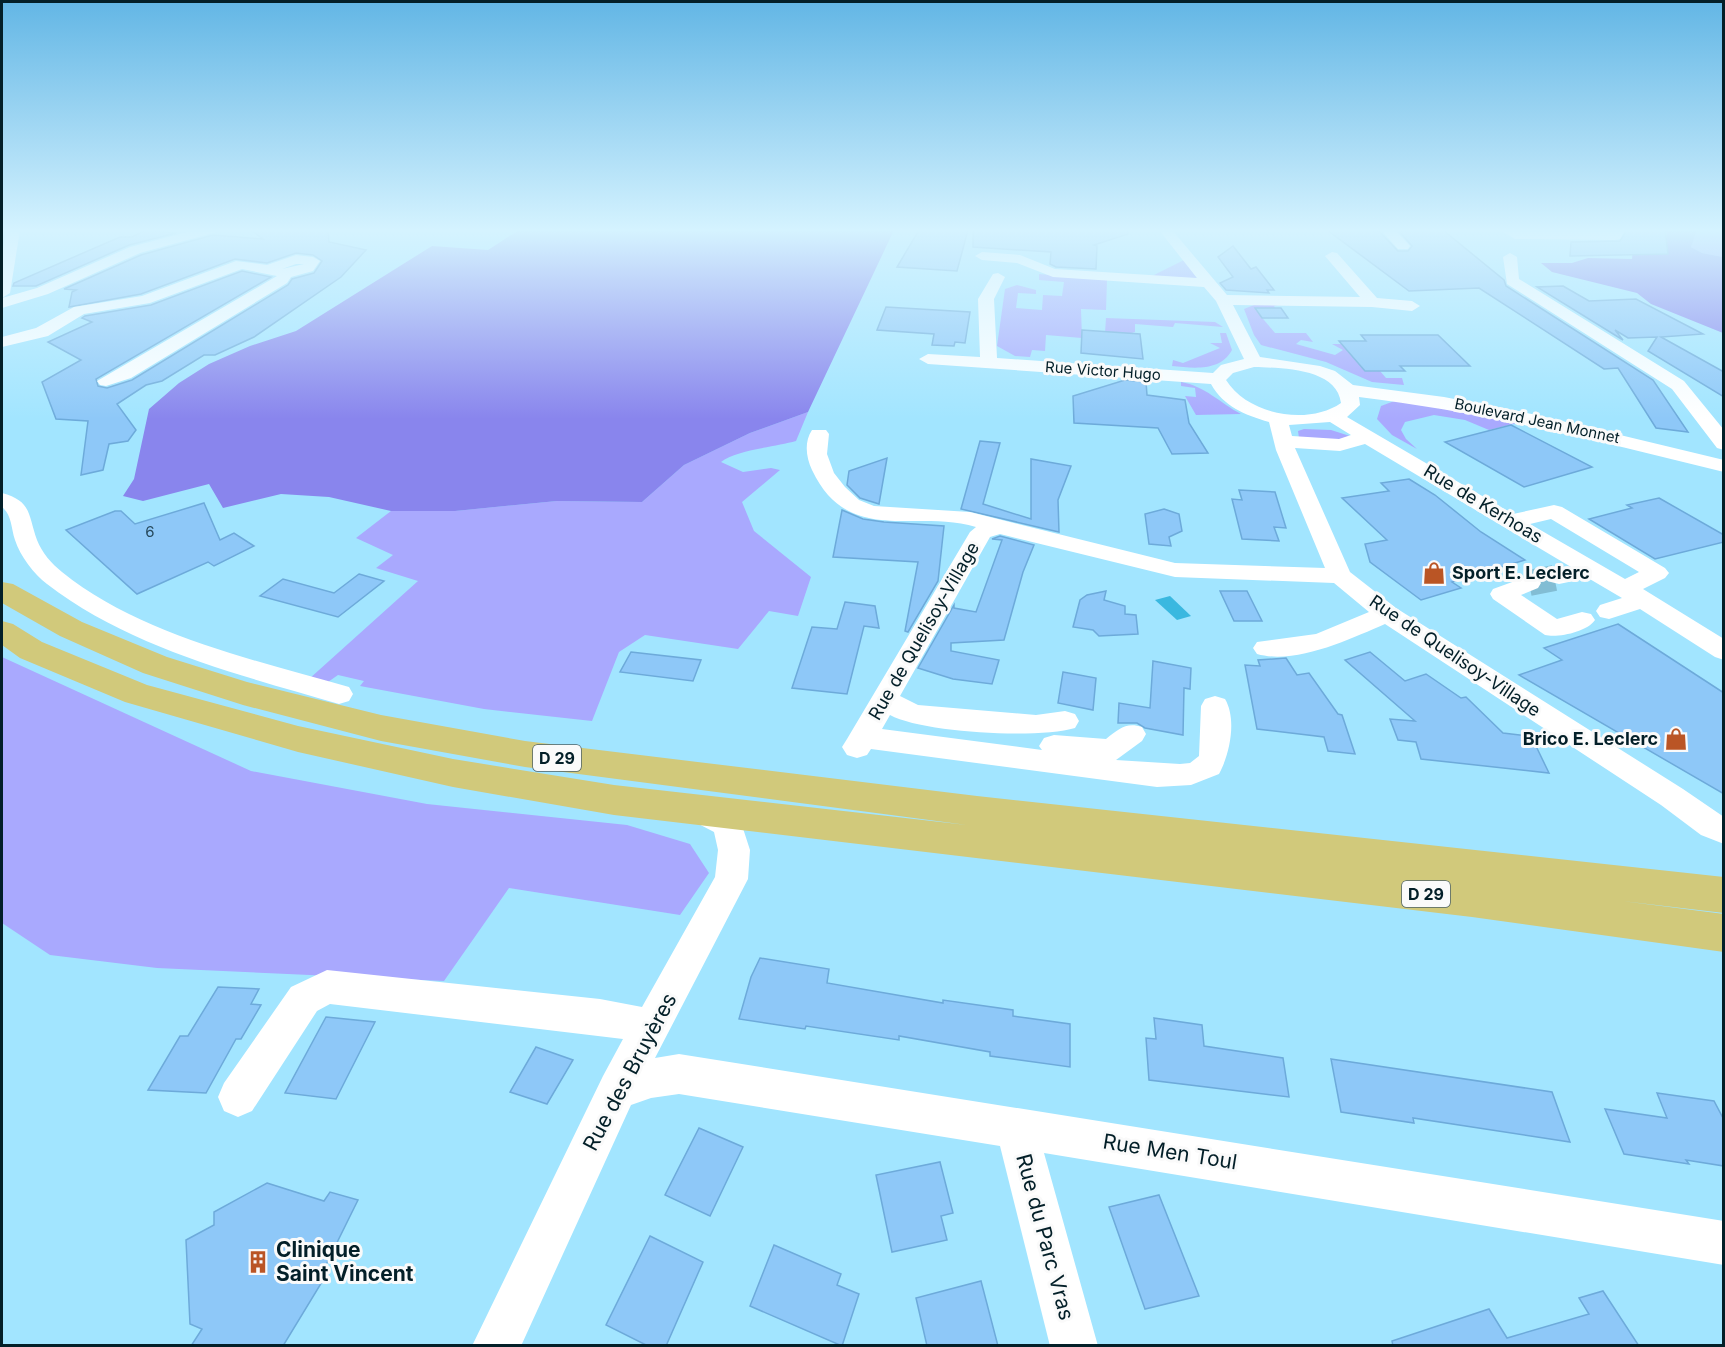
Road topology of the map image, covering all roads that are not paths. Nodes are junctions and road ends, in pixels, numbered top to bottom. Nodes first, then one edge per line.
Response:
1 (40, 293) edge
2 (164, 293) edge
3 (261, 293) edge
4 (989, 293) edge
5 (1217, 293) edge
6 (1364, 293) edge
7 (1531, 293) edge
8 (1223, 300) junction
9 (1372, 302) junction
10 (2, 303) edge
11 (1412, 306) dead end
12 (2, 342) edge
13 (928, 359) dead end
14 (1254, 362) junction
15 (989, 363) junction
16 (1217, 380) junction
17 (106, 381) dead end
18 (1347, 390) junction
19 (1334, 417) junction
20 (1280, 430) junction
21 (819, 434) dead end
22 (1369, 436) junction
23 (1724, 444) edge
24 (1724, 466) edge
25 (2, 500) edge
26 (1511, 521) junction
27 (1000, 527) junction
28 (1591, 570) junction
29 (1340, 576) junction
30 (1559, 577) tunnel mouth
31 (1529, 583) tunnel mouth
32 (2, 591) edge
33 (1634, 594) junction
34 (1609, 611) dead end
35 (1387, 614) junction
36 (1582, 620) dead end
37 (2, 631) edge
38 (1266, 648) dead end
39 (1724, 651) edge
40 (339, 694) dead end
41 (1215, 706) dead end
42 (1065, 721) dead end
43 (870, 725) junction
44 (1132, 734) dead end
45 (699, 809) junction
46 (1718, 829) edge
47 (1132, 846) junction
48 (1724, 895) edge
49 (1724, 915) edge
50 (1724, 933) edge
51 (1724, 954) edge
52 (652, 1027) junction
53 (617, 1090) junction
54 (238, 1097) dead end
55 (1016, 1128) junction
56 (1724, 1243) edge
57 (496, 1346) edge
58 (1074, 1346) edge

1 - 10 street
2 - 12 street
3 - 17 street
4 - 15 street
5 - 8 street
6 - 9 street
7 - 23 street
8 - 9 street
8 - 14 street
9 - 11 street
13 - 15 street, Rue Victor Hugo
14 - 16 street
14 - 18 street
15 - 16 street, Rue Victor Hugo
16 - 20 street
18 - 19 street
18 - 24 street, Boulevard Jean Monnet
19 - 20 street
19 - 22 street, Rue de Kerhoas
20 - 22 street
20 - 29 street, Rue de Quelisoy-Village
21 - 27 street, Rue de Quelisoy-Village
22 - 26 street, Rue de Kerhoas
25 - 40 street
26 - 28 street, Rue de Kerhoas
26 - 33 street
27 - 29 street, Rue de Quelisoy-Village
27 - 43 street, Rue de Quelisoy-Village
28 - 30 street
28 - 33 street, Rue de Kerhoas
29 - 35 street, Rue de Quelisoy-Village
31 - 36 street
32 - 47 main road, D 29
33 - 34 street
33 - 39 street, Rue de Kerhoas
35 - 38 street
35 - 46 street, Rue de Quelisoy-Village
37 - 45 main road, D 29
41 - 43 street
42 - 43 street
43 - 44 street
45 - 47 main road, D 29
45 - 52 street, Rue des Bruyères
47 - 48 main road
47 - 49 main road, D 29
47 - 50 main road, D 29
47 - 51 main road
52 - 53 street, Rue des Bruyères
52 - 54 street
53 - 55 street, Rue Men Toul
53 - 57 street, Rue des Bruyères
55 - 56 street, Rue Men Toul
55 - 58 street, Rue du Parc Vras

